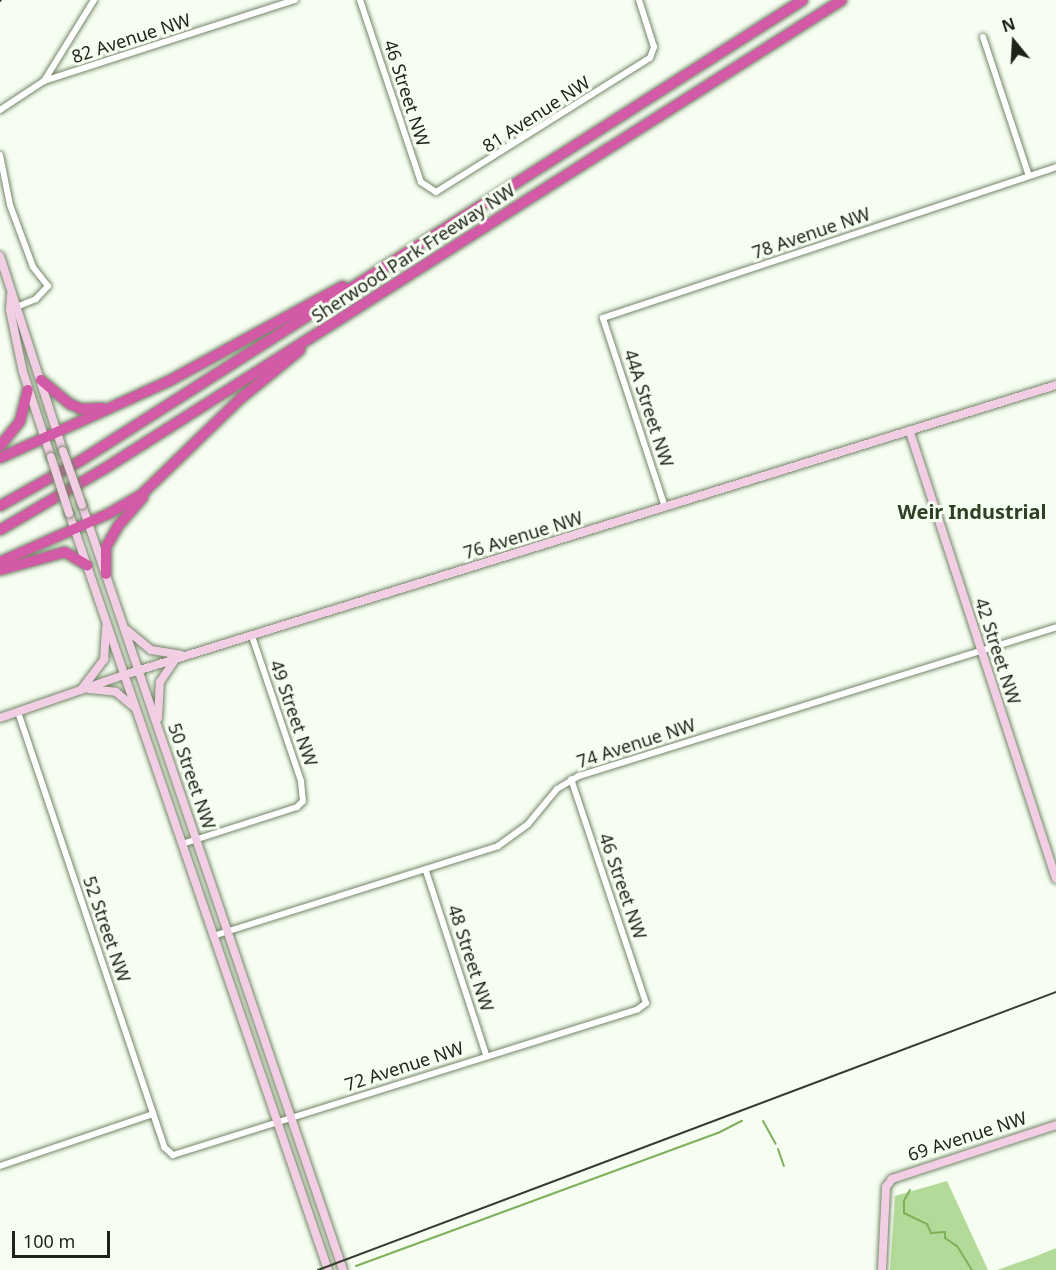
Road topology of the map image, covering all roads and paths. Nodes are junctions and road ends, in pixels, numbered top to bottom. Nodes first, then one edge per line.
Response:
1 (94, 0) edge
2 (295, 0) edge
3 (360, 0) edge
4 (639, 0) edge
5 (803, 0) edge
6 (842, 0) edge
7 (983, 37) dead end
8 (44, 81) junction
9 (0, 110) edge
10 (0, 155) edge
11 (1056, 167) edge
12 (1029, 176) junction
13 (432, 191) joint
14 (0, 256) edge
15 (361, 282) junction
16 (13, 308) junction
17 (603, 318) joint
18 (321, 331) junction
19 (41, 380) junction
20 (1056, 385) edge
21 (28, 390) junction
22 (114, 406) junction
23 (57, 432) junction
24 (910, 432) junction
25 (44, 438) junction
26 (0, 446) edge
27 (0, 458) edge
28 (157, 481) junction
29 (0, 506) edge
30 (665, 507) junction
31 (88, 523) junction
32 (75, 529) junction
33 (0, 530) edge
34 (0, 562) edge
35 (87, 565) junction
36 (0, 570) edge
37 (106, 574) junction
38 (106, 621) junction
39 (124, 626) junction
40 (1056, 627) edge
41 (252, 636) junction
42 (982, 652) junction
43 (187, 656) junction
44 (176, 659) junction
45 (139, 671) junction
46 (124, 675) junction
47 (82, 689) junction
48 (136, 709) junction
49 (18, 712) junction
50 (0, 718) edge
51 (158, 728) junction
52 (571, 779) junction
53 (196, 839) junction
54 (182, 844) junction
55 (426, 871) junction
56 (1056, 879) edge
57 (228, 932) junction
58 (213, 936) junction
59 (646, 1003) joint
60 (486, 1055) junction
61 (153, 1114) junction
62 (291, 1116) junction
63 (277, 1124) junction
64 (1056, 1125) edge
65 (171, 1154) joint
66 (0, 1166) edge
67 (328, 1270) edge
68 (343, 1270) edge
69 (882, 1270) edge

1 - 8 street
2 - 8 street, 82 Avenue NW
3 - 13 street, 46 Street NW
4 - 13 street, 81 Avenue NW
5 - 15 highway, Sherwood Park Freeway NW
6 - 18 highway, Sherwood Park Freeway NW
7 - 12 street
8 - 9 street
10 - 16 street
11 - 12 street, 78 Avenue NW
12 - 17 street, 78 Avenue NW
14 - 16 main road, 50 Street NW
15 - 22 highway
15 - 29 highway, Sherwood Park Freeway NW
16 - 19 main road, 50 Street NW
16 - 21 main road, 50 Street NW
17 - 30 street, 44A Street NW
18 - 28 highway
18 - 33 highway, Sherwood Park Freeway NW
19 - 22 highway
19 - 23 main road, 50 Street NW
20 - 24 main road, 76 Avenue NW
21 - 25 main road, 50 Street NW
21 - 26 highway
22 - 23 highway
23 - 25 highway
23 - 31 main road, 50 Street NW, bridge
24 - 30 main road, 76 Avenue NW
24 - 42 main road, 42 Street NW
25 - 27 highway
25 - 32 main road, 50 Street NW, bridge
28 - 31 highway
28 - 37 highway
30 - 41 main road, 76 Avenue NW
31 - 32 highway
31 - 37 main road, 50 Street NW
32 - 34 highway
32 - 35 main road, 50 Street NW
35 - 36 highway
35 - 38 main road, 50 Street NW
37 - 39 main road, 50 Street NW
38 - 46 main road, 50 Street NW
38 - 47 main road
39 - 43 main road
39 - 45 main road, 50 Street NW
40 - 42 street, 74 Avenue NW
41 - 43 main road, 76 Avenue NW
41 - 53 street, 49 Street NW
42 - 52 street, 74 Avenue NW
42 - 56 main road, 42 Street NW
43 - 44 main road, 76 Avenue NW
44 - 45 main road, 76 Avenue NW
44 - 51 main road
45 - 46 main road, 76 Avenue NW
45 - 51 main road, 50 Street NW
46 - 47 main road, 76 Avenue NW
46 - 48 main road, 50 Street NW
47 - 48 main road
47 - 49 main road, 76 Avenue NW
48 - 54 main road, 50 Street NW
49 - 50 main road, 76 Avenue NW
49 - 61 street, 52 Street NW
51 - 53 main road, 50 Street NW
52 - 55 street, 74 Avenue NW
52 - 59 street, 46 Street NW
53 - 54 street
53 - 57 main road, 50 Street NW
54 - 58 main road, 50 Street NW
55 - 57 street, 74 Avenue NW
55 - 60 street, 48 Street NW
57 - 58 street, 74 Avenue NW
57 - 62 main road, 50 Street NW
58 - 63 main road, 50 Street NW
59 - 60 street, 72 Avenue NW
60 - 62 street, 72 Avenue NW
61 - 65 street, 52 Street NW
61 - 66 street
62 - 63 street, 72 Avenue NW
62 - 68 main road, 50 Street NW
63 - 65 street, 72 Avenue NW
63 - 67 main road, 50 Street NW
64 - 69 main road, 69 Avenue NW

